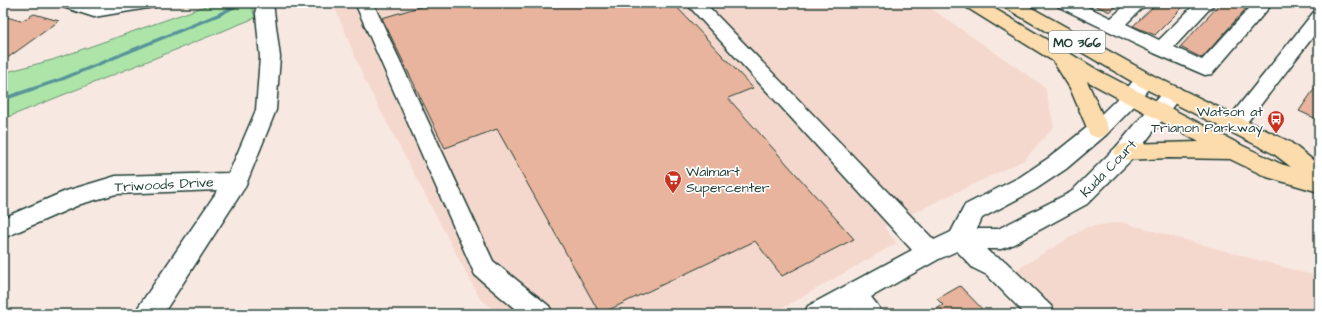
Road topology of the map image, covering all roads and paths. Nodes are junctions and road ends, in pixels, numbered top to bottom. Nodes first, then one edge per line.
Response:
1 (69, 3) edge
2 (148, 3) edge
3 (264, 3) edge
4 (364, 3) edge
5 (695, 3) edge
6 (972, 3) edge
7 (1138, 3) edge
8 (1206, 3) edge
9 (1264, 3) edge
10 (1069, 4) edge
11 (1018, 5) edge
12 (1319, 17) edge
13 (1113, 26) junction
14 (1161, 49) junction
15 (1061, 57) junction
16 (1145, 80) junction
17 (1173, 93) junction
18 (1131, 97) junction
19 (1159, 111) junction
20 (1235, 124) junction
21 (1098, 130) junction
22 (1125, 152) junction
23 (1235, 152) junction
24 (1319, 177) edge
25 (238, 181) junction
26 (1319, 183) edge
27 (3, 228) edge
28 (960, 239) junction
29 (930, 252) junction
30 (982, 261) junction
31 (853, 294) junction
32 (148, 314) edge
33 (540, 314) edge
34 (817, 314) edge
35 (870, 314) edge
36 (1027, 314) edge
37 (1042, 314) edge

1 - 2 street
3 - 25 street
4 - 33 street
5 - 29 street
6 - 15 main road, MO 366
7 - 13 street
8 - 14 street
9 - 14 street
10 - 13 street
11 - 16 main road, MO 366
12 - 20 street
13 - 14 street
15 - 18 main road, MO 366
15 - 21 main road
16 - 17 main road, MO 366
16 - 18 street
17 - 19 street, Kuda Court
17 - 20 main road, MO 366
18 - 19 main road, MO 366
18 - 21 street
19 - 22 street, Kuda Court
19 - 23 main road, MO 366
20 - 24 main road, MO 366
21 - 28 street
22 - 23 main road
22 - 28 street, Kuda Court
23 - 26 main road, MO 366
25 - 27 street, Triwoods Drive
25 - 32 street
28 - 29 street, Kuda Court
28 - 30 street
29 - 31 street, Kuda Court
30 - 36 street
30 - 37 street
31 - 34 street, Kuda Court
31 - 35 street

